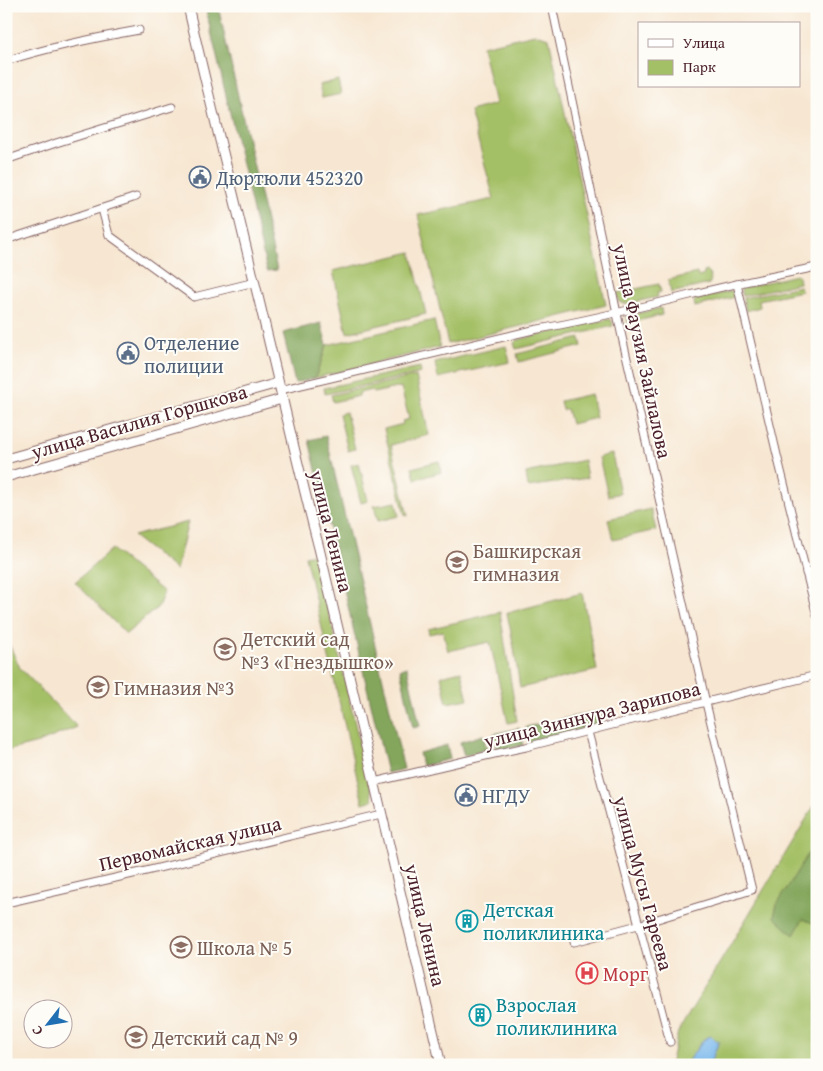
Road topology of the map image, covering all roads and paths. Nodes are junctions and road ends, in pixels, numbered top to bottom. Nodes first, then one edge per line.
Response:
1 (188, 6) edge
2 (552, 6) edge
3 (139, 30) dead end
4 (6, 61) edge
5 (172, 107) dead end
6 (6, 160) edge
7 (136, 197) dead end
8 (102, 209) junction
9 (6, 240) edge
10 (817, 267) edge
11 (254, 282) junction
12 (737, 284) junction
13 (617, 312) junction
14 (280, 391) junction
15 (218, 399) junction
16 (223, 415) junction
17 (50, 446) junction
18 (6, 459) edge
19 (56, 463) junction
20 (6, 477) edge
21 (817, 570) edge
22 (806, 572) junction
23 (817, 616) edge
24 (817, 675) edge
25 (706, 703) junction
26 (588, 732) junction
27 (374, 782) junction
28 (381, 814) junction
29 (6, 903) edge
30 (638, 925) junction
31 (574, 942) dead end
32 (670, 1042) dead end
33 (441, 1065) edge

1 - 11 main road, улица Ленина
2 - 13 street, улица Фаузия Зайлалова
3 - 4 street
5 - 6 street
7 - 8 street
8 - 9 street
8 - 11 street
10 - 12 street
11 - 14 main road, улица Ленина
12 - 13 street
12 - 22 street
13 - 14 street
13 - 25 street, улица Фаузия Зайлалова
14 - 15 main road, улица Василия Горшкова
14 - 16 main road, улица Василия Горшкова
14 - 27 main road, улица Ленина
15 - 16 main road
15 - 17 main road, улица Василия Горшкова
16 - 19 main road, улица Василия Горшкова
17 - 18 main road, улица Василия Горшкова
17 - 19 main road
19 - 20 main road, улица Василия Горшкова
21 - 22 street
22 - 23 street
24 - 25 street, улица Зиннура Зарипова
25 - 26 street, улица Зиннура Зарипова
25 - 30 street, улица Фаузия Зайлалова
26 - 27 street, улица Зиннура Зарипова
26 - 30 street, улица Мусы Гареева
27 - 28 main road, улица Ленина
28 - 29 street, Первомайская улица
28 - 33 main road, улица Ленина
30 - 31 street
30 - 32 street, улица Мусы Гареева

